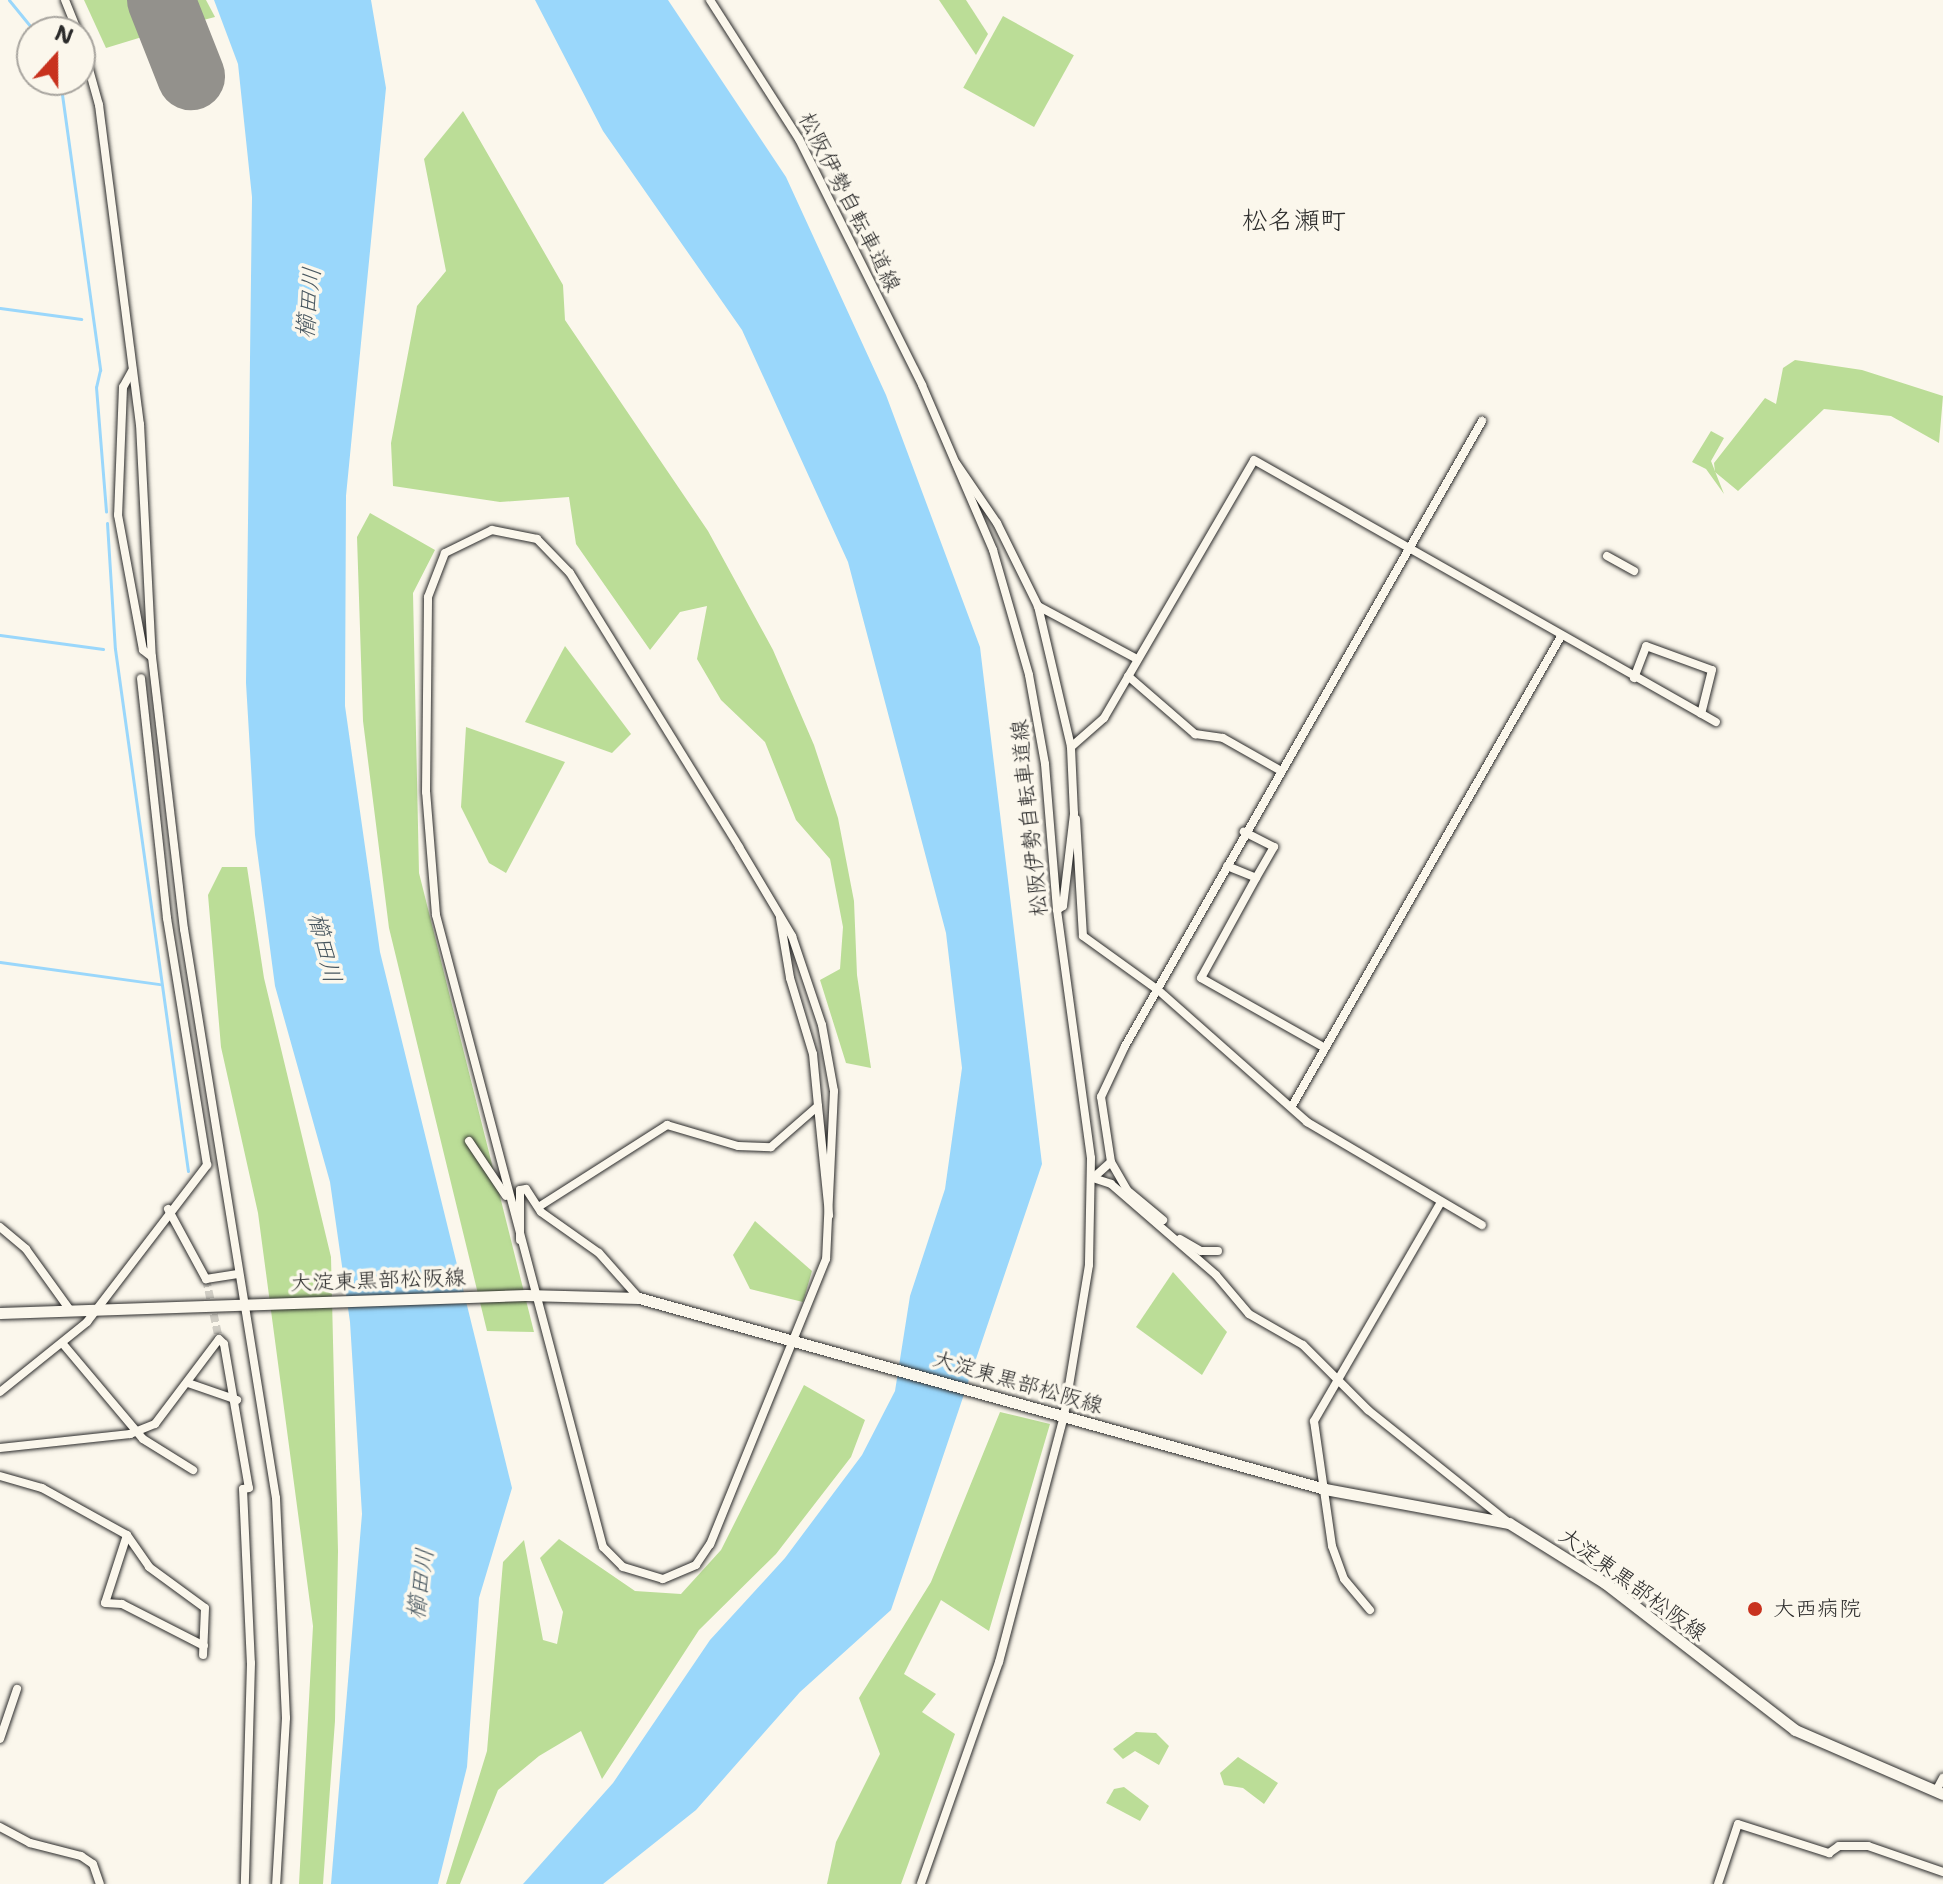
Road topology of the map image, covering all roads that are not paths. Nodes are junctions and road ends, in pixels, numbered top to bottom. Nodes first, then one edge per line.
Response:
1 (710, 0) edge
2 (96, 94) edge
3 (132, 370) junction
4 (1482, 421) dead end
5 (955, 462) junction
6 (1407, 549) junction
7 (1607, 556) dead end
8 (1634, 571) dead end
9 (1038, 606) junction
10 (1560, 638) junction
11 (152, 657) junction
12 (1137, 659) junction
13 (1128, 676) junction
14 (141, 678) dead end
15 (1634, 678) junction
16 (1701, 714) junction
17 (1716, 722) dead end
18 (1071, 747) junction
19 (1281, 771) junction
20 (1074, 814) junction
21 (1244, 832) junction
22 (1227, 866) junction
23 (1256, 878) junction
24 (1057, 910) junction
25 (780, 917) junction
26 (1158, 990) junction
27 (1325, 1048) junction
28 (818, 1106) junction
29 (1292, 1106) junction
30 (469, 1141) dead end
31 (1111, 1162) junction
32 (1093, 1178) junction
33 (506, 1196) junction
34 (1441, 1202) junction
35 (540, 1206) junction
36 (168, 1209) junction
37 (831, 1222) junction
38 (1482, 1225) dead end
39 (0, 1227) edge
40 (1176, 1239) junction
41 (520, 1240) junction
42 (1218, 1251) dead end
43 (238, 1274) junction
44 (531, 1295) junction
45 (639, 1298) junction
46 (246, 1305) junction
47 (70, 1310) junction
48 (94, 1311) junction
49 (0, 1313) edge
50 (797, 1341) junction
51 (63, 1344) junction
52 (1340, 1379) junction
53 (188, 1383) junction
54 (0, 1392) edge
55 (237, 1400) junction
56 (1060, 1414) junction
57 (138, 1431) junction
58 (0, 1448) edge
59 (193, 1470) dead end
60 (0, 1476) edge
61 (1325, 1489) junction
62 (1509, 1523) junction
63 (127, 1535) junction
64 (1370, 1610) dead end
65 (17, 1689) dead end
66 (0, 1739) edge
67 (1943, 1778) edge
68 (1939, 1792) edge
69 (0, 1827) edge
70 (1943, 1872) edge
71 (100, 1884) edge
72 (245, 1884) edge
73 (276, 1884) edge
74 (921, 1884) edge
75 (1718, 1884) edge

1 - 5 street, 松阪伊勢自転車道線
2 - 3 street
3 - 11 street
3 - 11 street
4 - 6 street
5 - 9 street
5 - 24 street, 松阪伊勢自転車道線
6 - 10 street
6 - 12 street
6 - 19 street
7 - 8 street
9 - 12 street
9 - 18 street
10 - 15 street
10 - 27 street
11 - 43 street
12 - 13 street
13 - 18 street
13 - 19 street
14 - 36 street
15 - 16 street
15 - 16 street
16 - 17 street
18 - 20 street
19 - 21 street
20 - 24 street
20 - 26 street
21 - 22 street
21 - 23 street
22 - 23 street
22 - 26 street
23 - 27 street
24 - 32 street, 松阪伊勢自転車道線
25 - 28 street
25 - 33 street
25 - 37 street
26 - 29 street
26 - 31 street
27 - 29 street
28 - 35 street
28 - 37 street
29 - 34 street
30 - 33 street
31 - 32 street
31 - 40 street
32 - 40 street
32 - 56 street, 松阪伊勢自転車道線
33 - 41 street
34 - 38 street
34 - 52 street
35 - 41 street
35 - 45 street
36 - 43 street
36 - 48 street
37 - 50 street
39 - 47 street
40 - 42 street
40 - 52 street
41 - 44 street
43 - 46 street
44 - 45 main road, 大淀東黒部松阪線
44 - 46 main road, 大淀東黒部松阪線
44 - 50 street
45 - 50 main road, 大淀東黒部松阪線
46 - 48 main road, 大淀東黒部松阪線
46 - 73 street
47 - 48 main road, 大淀東黒部松阪線
47 - 49 main road, 大淀東黒部松阪線
48 - 51 street
50 - 56 main road, 大淀東黒部松阪線
51 - 54 street
51 - 57 street
52 - 61 street
52 - 62 street
53 - 55 street
53 - 55 street
53 - 57 street
55 - 72 street
56 - 61 main road, 大淀東黒部松阪線
56 - 74 street, 松阪伊勢自転車道線
57 - 58 street
57 - 59 street
60 - 63 street
61 - 62 main road, 大淀東黒部松阪線
61 - 64 street
62 - 68 main road, 大淀東黒部松阪線
63 - 63 street
65 - 66 street
67 - 68 street
69 - 71 street
70 - 75 street

